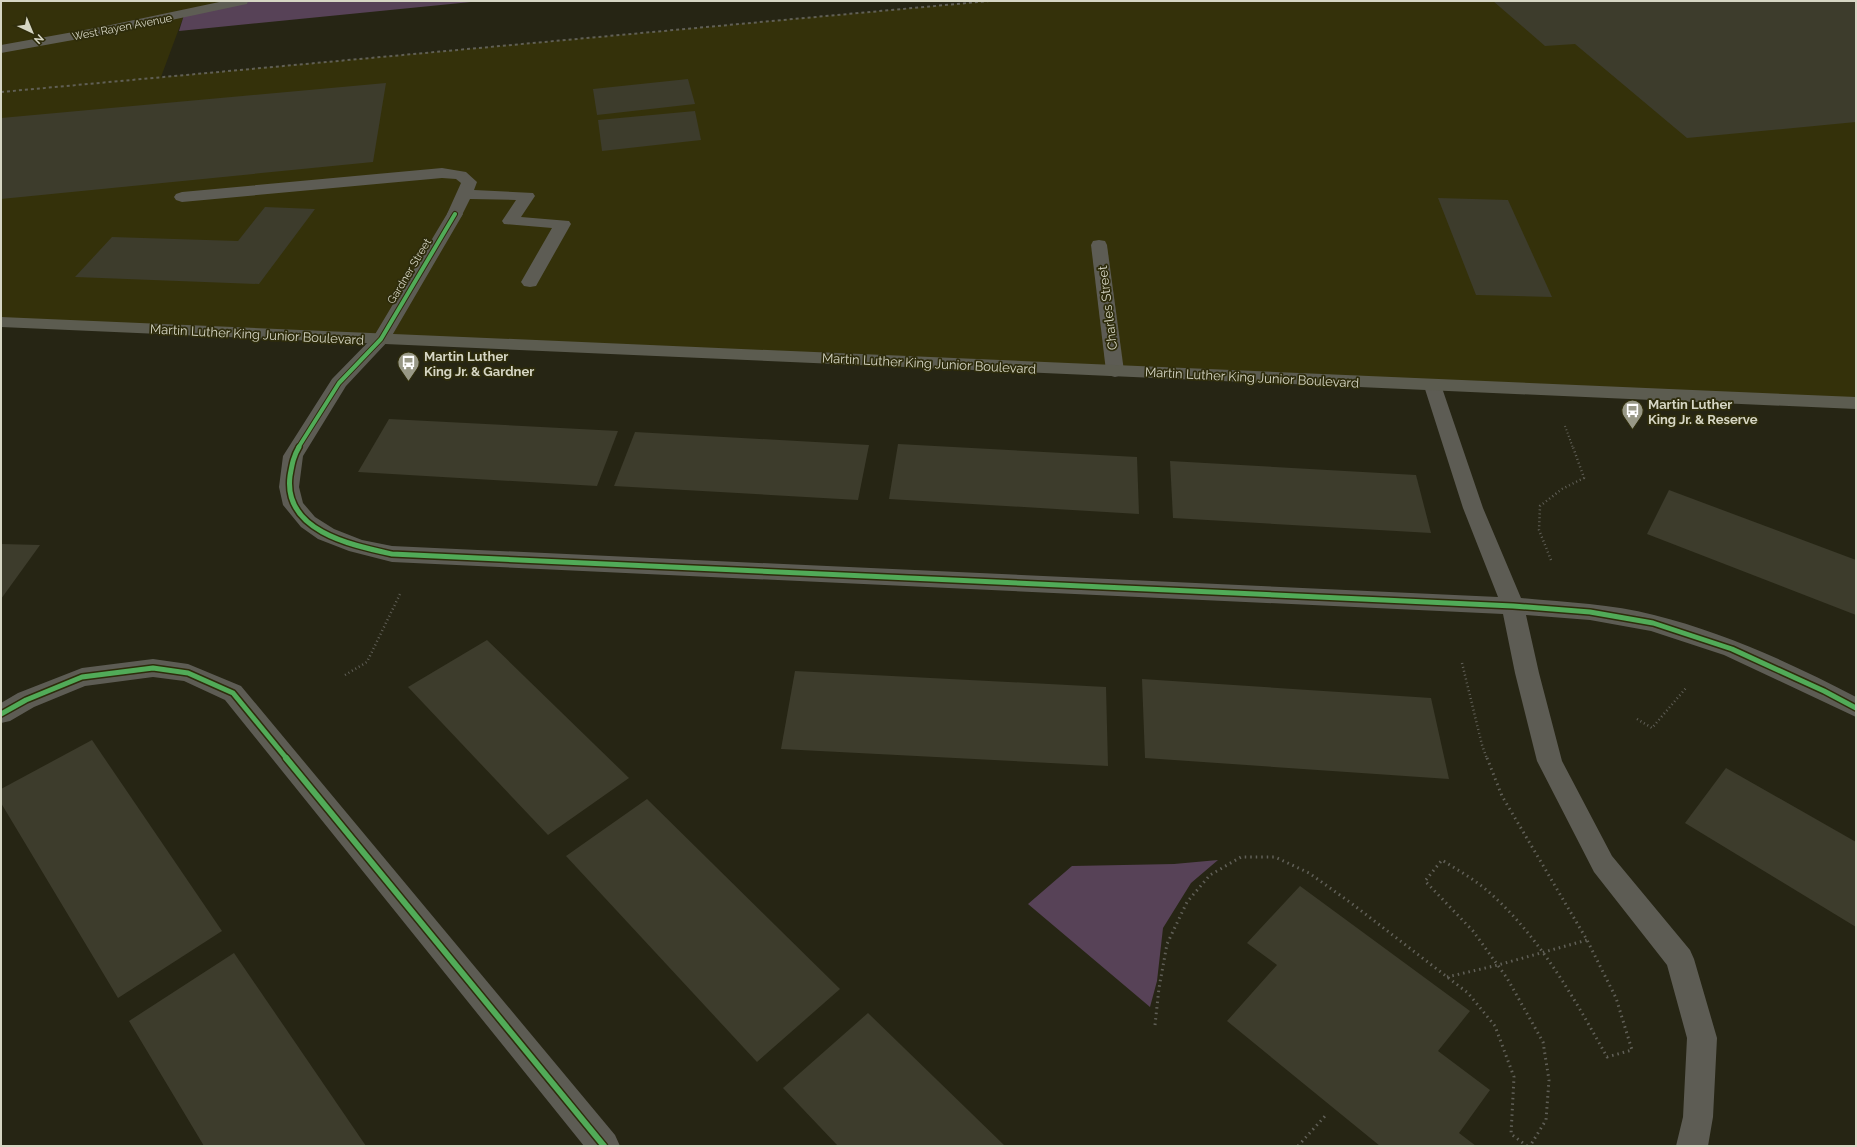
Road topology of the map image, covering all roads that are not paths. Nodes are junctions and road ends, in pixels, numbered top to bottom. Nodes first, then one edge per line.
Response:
1 (242, 1) edge
2 (1, 49) edge
3 (464, 194) junction
4 (182, 197) dead end
5 (1099, 245) dead end
6 (530, 282) dead end
7 (1, 322) edge
8 (381, 339) junction
9 (1115, 371) junction
10 (1433, 386) junction
11 (1856, 403) edge
12 (1513, 606) junction
13 (1856, 708) edge
14 (1, 714) edge
15 (604, 1146) edge
16 (1692, 1146) edge

1 - 2 street, West Rayen Avenue
3 - 4 street
3 - 6 street
3 - 8 street, Gardner Street
5 - 9 street, Charles Street
7 - 8 main road, Martin Luther King Junior Boulevard
8 - 9 main road, Martin Luther King Junior Boulevard
8 - 12 street, Gardner Street
9 - 10 main road, Martin Luther King Junior Boulevard
10 - 11 main road, Martin Luther King Junior Boulevard
10 - 12 street
12 - 13 street, Gardner Street
12 - 16 street
14 - 15 street

